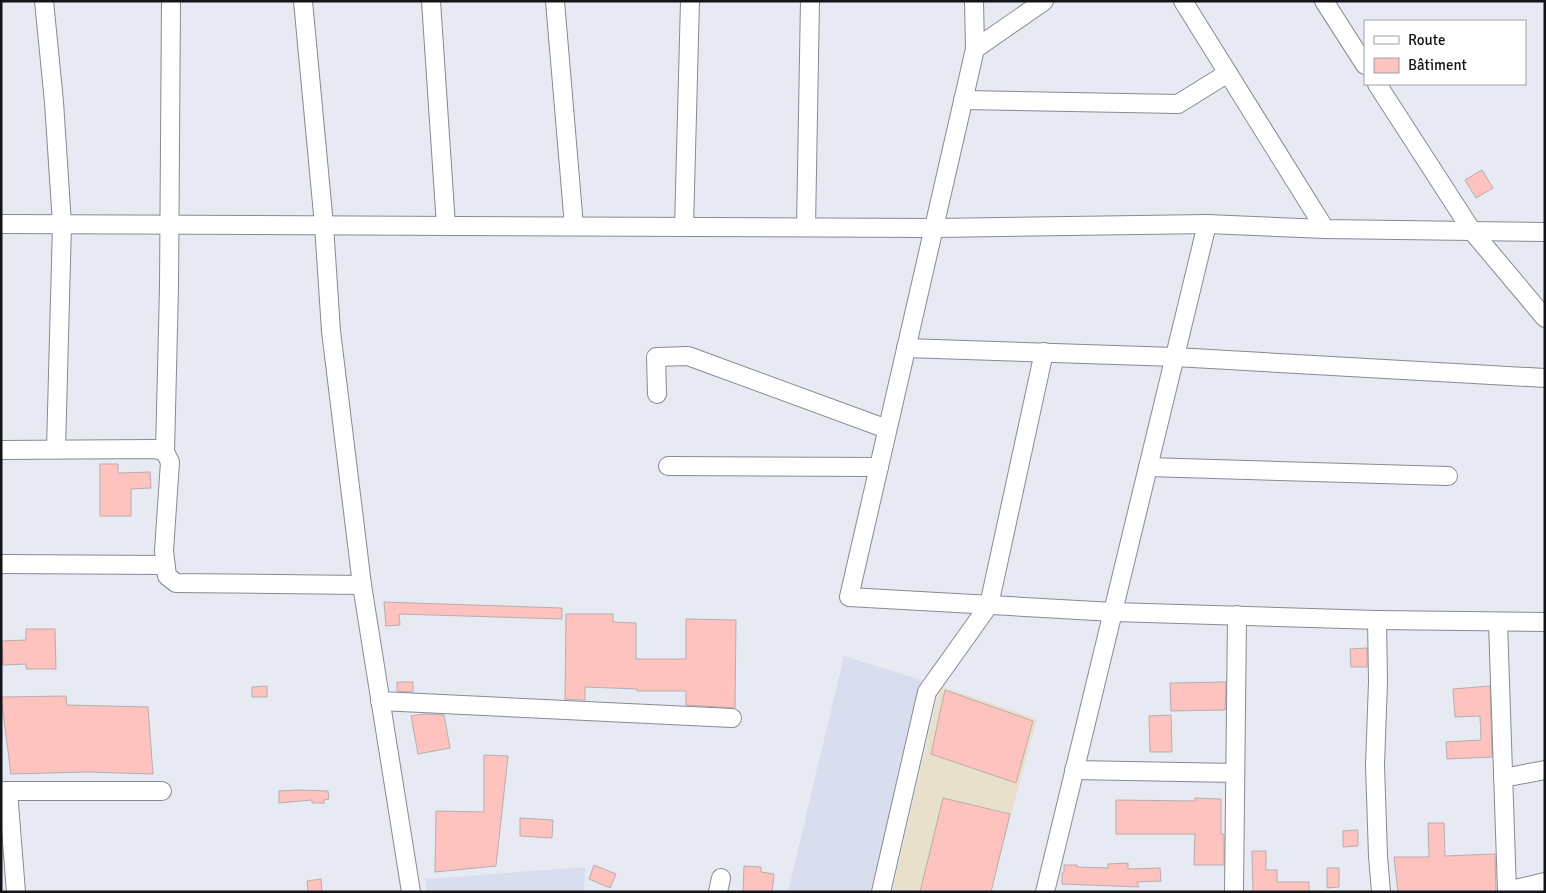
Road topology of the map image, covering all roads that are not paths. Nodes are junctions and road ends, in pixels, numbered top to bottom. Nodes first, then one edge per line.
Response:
1 (44, 1) edge
2 (171, 1) edge
3 (303, 1) edge
4 (432, 1) edge
5 (555, 1) edge
6 (690, 1) edge
7 (810, 1) edge
8 (974, 1) edge
9 (1044, 1) edge
10 (1183, 1) edge
11 (1324, 1) edge
12 (975, 49) junction
13 (1364, 63) edge
14 (1228, 73) junction
15 (1378, 85) edge
16 (963, 100) junction
17 (1, 224) edge
18 (62, 224) junction
19 (1207, 224) junction
20 (170, 225) junction
21 (324, 225) junction
22 (446, 226) junction
23 (574, 226) junction
24 (684, 227) junction
25 (806, 227) junction
26 (935, 228) junction
27 (1325, 229) junction
28 (1472, 231) junction
29 (1545, 232) edge
30 (1545, 318) edge
31 (906, 348) junction
32 (1044, 352) junction
33 (1175, 357) junction
34 (1545, 378) edge
35 (656, 394) dead end
36 (887, 429) junction
37 (56, 449) junction
38 (1, 450) edge
39 (165, 452) junction
40 (668, 466) dead end
41 (879, 467) junction
42 (1148, 467) junction
43 (1448, 476) dead end
44 (1, 564) edge
45 (165, 565) junction
46 (362, 585) junction
47 (989, 605) junction
48 (1113, 612) junction
49 (1237, 615) junction
50 (1377, 620) junction
51 (1498, 622) junction
52 (1545, 622) edge
53 (380, 701) junction
54 (732, 718) dead end
55 (1074, 770) junction
56 (1545, 770) edge
57 (1235, 773) junction
58 (1503, 778) junction
59 (4, 791) edge
60 (162, 791) dead end
61 (1545, 882) edge
62 (1507, 891) edge
63 (16, 892) edge
64 (411, 892) edge
65 (881, 892) edge
66 (1045, 892) edge
67 (1234, 892) edge
68 (1381, 892) edge

1 - 18 street
2 - 20 street
3 - 21 street
4 - 22 street
5 - 23 street
6 - 24 street
7 - 25 street
8 - 12 street
9 - 12 street
10 - 14 street
11 - 13 street
12 - 16 street
14 - 16 street
14 - 27 street
15 - 28 street
16 - 26 street
17 - 18 street
18 - 20 street
18 - 37 street
19 - 26 street
19 - 27 street
19 - 33 street
20 - 21 street
20 - 39 street
21 - 22 street
21 - 46 street
22 - 23 street
23 - 24 street
24 - 25 street
25 - 26 street
26 - 31 street
27 - 28 street
28 - 29 street
28 - 30 street
31 - 32 street
31 - 36 street
32 - 33 street
32 - 47 street
33 - 34 street
33 - 42 street
35 - 36 street
36 - 41 street
37 - 38 street
37 - 39 street
39 - 45 street
40 - 41 street
41 - 47 street
42 - 43 street
42 - 48 street
44 - 45 street
45 - 46 street
46 - 53 street
47 - 48 street
47 - 65 street
48 - 49 street
48 - 55 street
49 - 50 street
49 - 57 street
50 - 51 street
50 - 68 street
51 - 52 street
51 - 58 street
53 - 54 street
53 - 64 street
55 - 57 street
55 - 66 street
56 - 58 street
57 - 67 street
58 - 62 street
59 - 60 street
59 - 63 street
61 - 62 street

